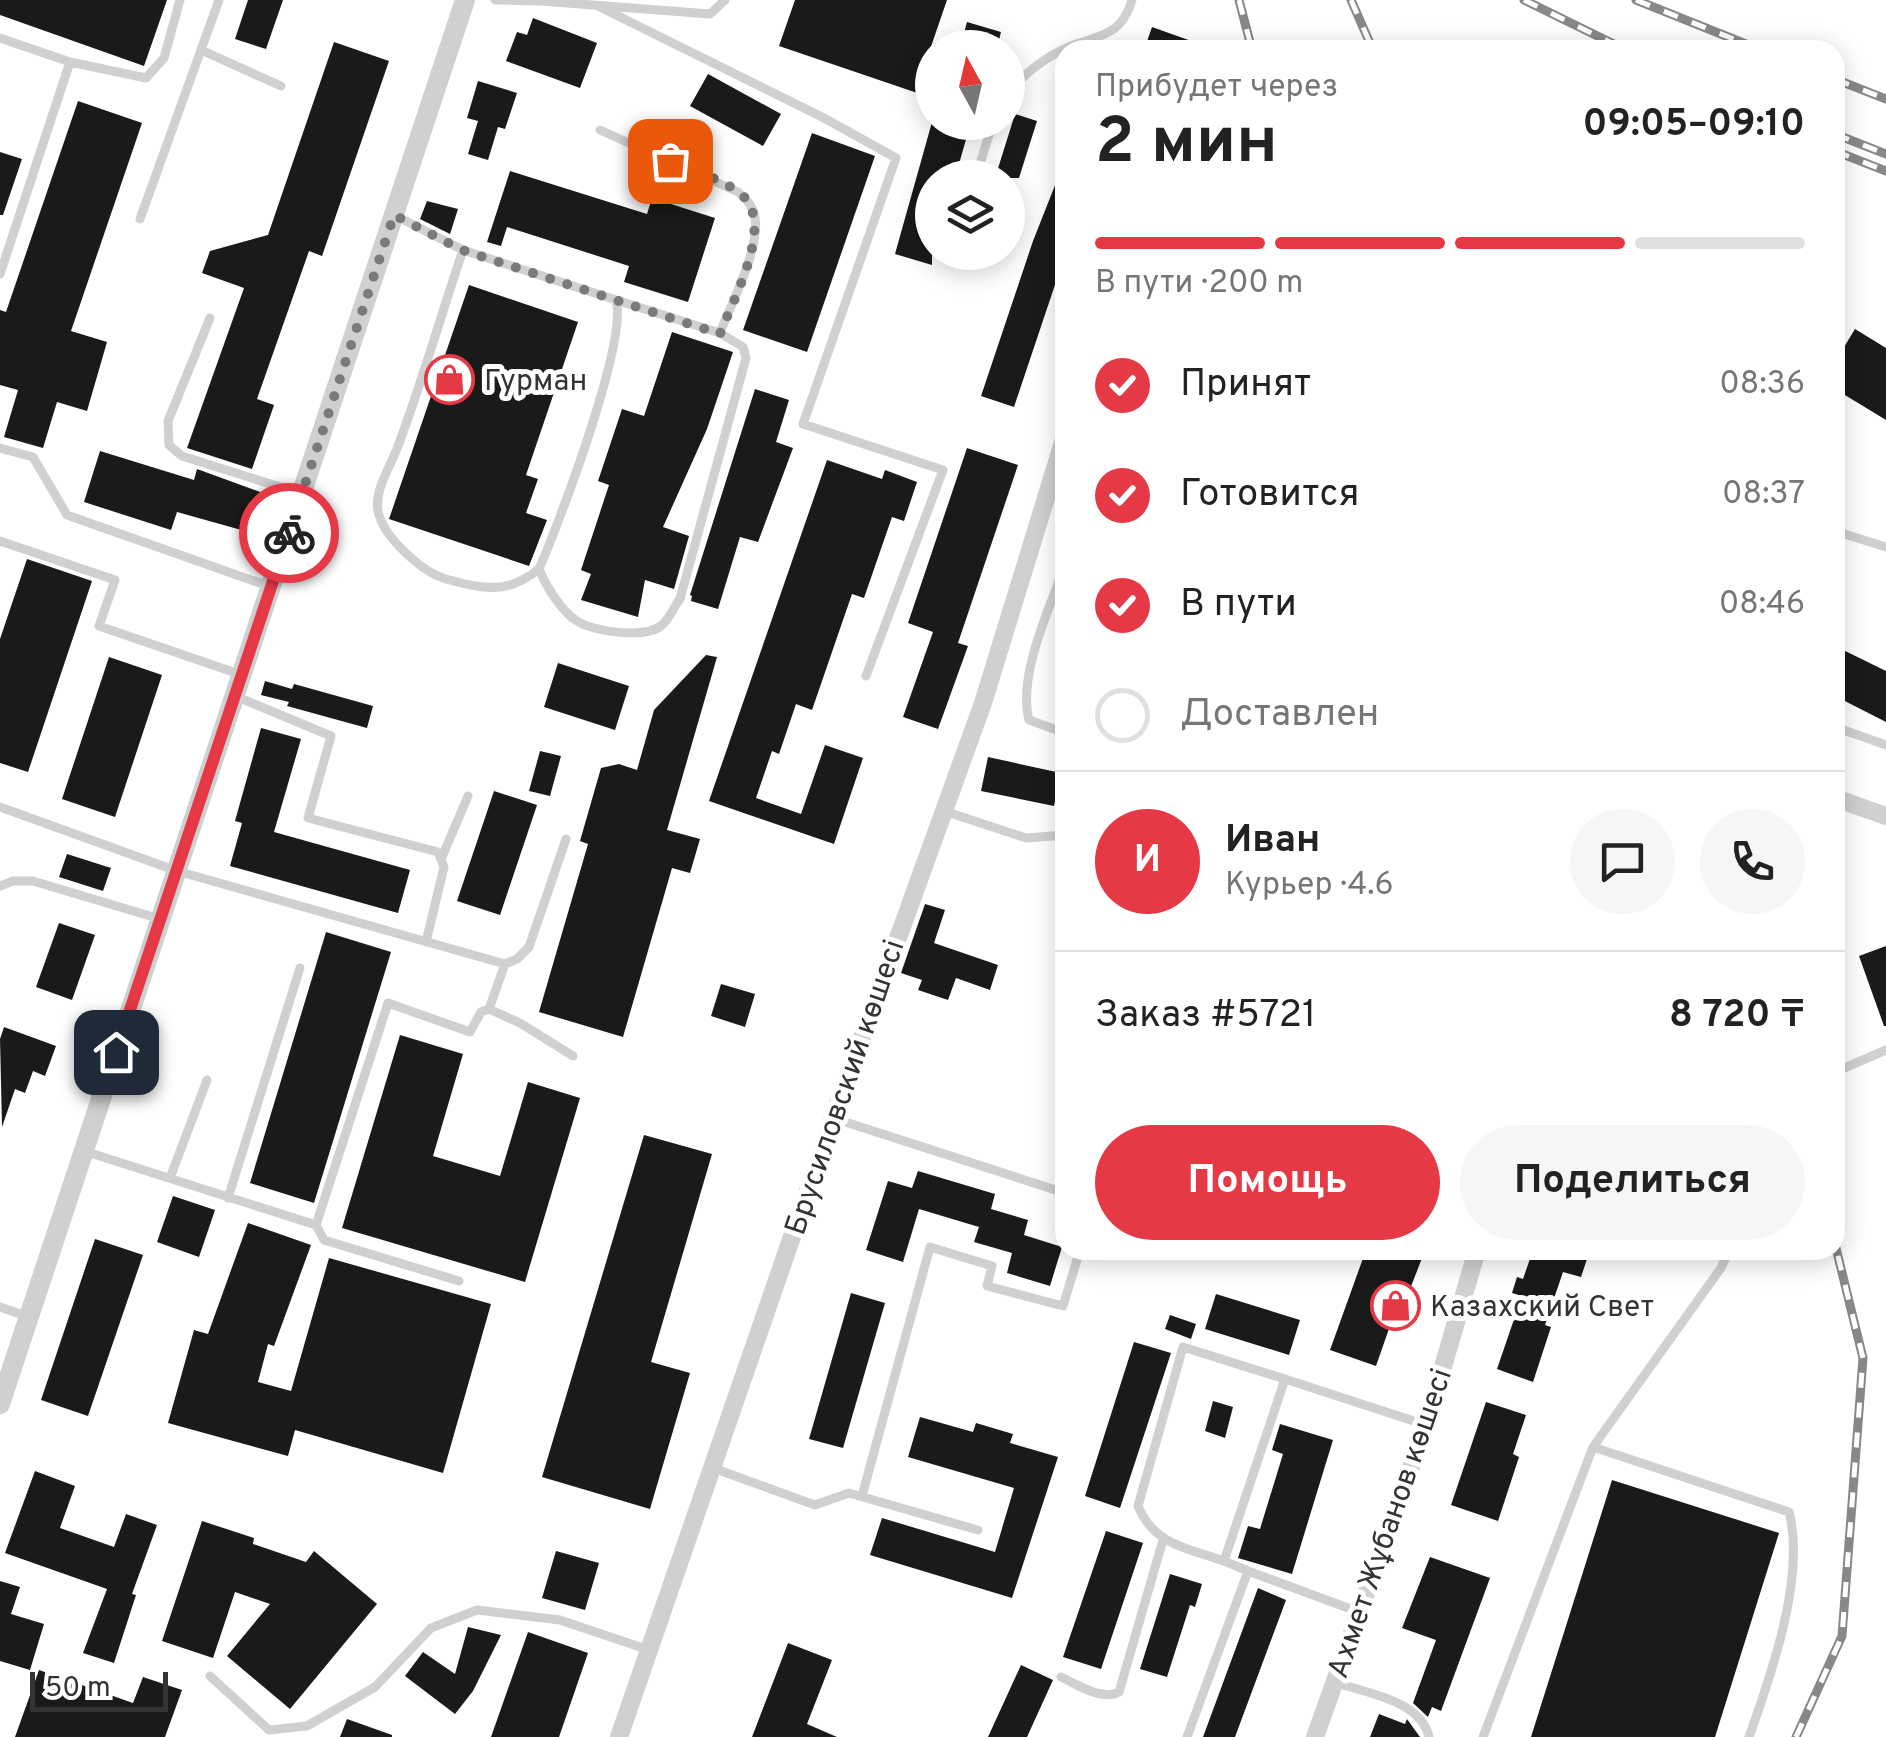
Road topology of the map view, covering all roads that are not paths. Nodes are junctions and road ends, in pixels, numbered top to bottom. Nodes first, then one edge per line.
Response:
1 (180, 0) edge
2 (219, 0) edge
3 (466, 0) edge
4 (494, 0) edge
5 (725, 0) edge
6 (1132, 0) edge
7 (598, 6) junction
8 (0, 38) edge
9 (1092, 40) edge
10 (202, 50) junction
11 (1055, 56) edge
12 (70, 62) junction
13 (1025, 74) edge
14 (281, 86) dead end
15 (600, 130) dead end
16 (394, 215) junction
17 (140, 219) dead end
18 (462, 250) junction
19 (0, 274) edge
20 (616, 300) junction
21 (210, 318) dead end
22 (720, 334) junction
23 (0, 448) edge
24 (1055, 469) edge
25 (302, 494) junction
26 (1845, 534) edge
27 (0, 541) edge
28 (1886, 546) edge
29 (539, 570) junction
30 (271, 587) junction
31 (1055, 592) edge
32 (242, 675) junction
33 (866, 676) dead end
34 (235, 696) junction
35 (1055, 729) edge
36 (1845, 730) edge
37 (1886, 745) edge
38 (468, 796) dead end
39 (1845, 802) edge
40 (0, 808) edge
41 (944, 811) junction
42 (1886, 816) edge
43 (1055, 836) edge
44 (566, 839) dead end
45 (442, 857) junction
46 (177, 871) junction
47 (0, 886) edge
48 (160, 919) junction
49 (426, 942) junction
50 (505, 964) junction
51 (300, 968) dead end
52 (489, 1009) junction
53 (1886, 1050) edge
54 (573, 1056) dead end
55 (1845, 1068) edge
56 (207, 1080) dead end
57 (834, 1118) junction
58 (84, 1151) junction
59 (170, 1178) junction
60 (1055, 1190) edge
61 (228, 1198) junction
62 (316, 1225) junction
63 (1077, 1260) edge
64 (1473, 1260) edge
65 (1724, 1260) edge
66 (459, 1281) dead end
67 (0, 1307) edge
68 (29, 1317) junction
69 (1285, 1379) junction
70 (0, 1404) edge
71 (1426, 1426) junction
72 (1593, 1447) junction
73 (710, 1468) junction
74 (862, 1496) junction
75 (978, 1530) dead end
76 (1163, 1540) junction
77 (1224, 1561) junction
78 (1248, 1571) junction
79 (1359, 1612) junction
80 (649, 1650) junction
81 (210, 1676) dead end
82 (1061, 1678) dead end
83 (1334, 1682) junction
84 (619, 1737) edge
85 (1187, 1737) edge
86 (1315, 1737) edge
87 (1428, 1737) edge
88 (1484, 1737) edge
89 (1749, 1737) edge

1 - 12 lane
2 - 10 lane
3 - 16 street
4 - 7 lane
5 - 7 lane
6 - 9 lane
7 - 33 lane
8 - 12 lane
10 - 14 lane
10 - 17 lane
11 - 13 lane
12 - 19 lane
15 - 22 lane
16 - 18 lane
16 - 25 street
18 - 20 lane
18 - 29 lane
20 - 22 lane
20 - 29 lane
21 - 25 lane
22 - 29 lane
23 - 30 lane
24 - 41 street, Брусиловский көшесі
25 - 30 street
26 - 28 lane
27 - 32 lane
30 - 32 street
31 - 35 lane
32 - 34 street
34 - 45 lane
34 - 46 street
36 - 37 lane
38 - 45 lane
39 - 42 street
40 - 46 lane
41 - 43 lane
41 - 57 street, Брусиловский көшесі
44 - 50 lane
45 - 49 lane
46 - 48 street
46 - 49 lane
47 - 48 lane
48 - 58 street
49 - 50 lane
50 - 52 lane
51 - 61 lane
52 - 54 lane
52 - 62 lane
53 - 55 lane
56 - 59 lane
57 - 60 lane
57 - 73 street, Брусиловский көшесі
58 - 59 lane
58 - 68 street
59 - 61 lane
61 - 62 lane
62 - 66 lane
63 - 74 lane
64 - 71 street, Ахмет Жұбанов көшесі
65 - 72 lane
67 - 68 lane
68 - 70 street
69 - 71 lane
69 - 76 lane
69 - 77 lane
71 - 79 street, Ахмет Жұбанов көшесі
72 - 88 lane
72 - 89 lane
73 - 74 lane
73 - 80 street, Брусиловский көшесі
74 - 75 lane
76 - 77 lane
76 - 82 lane
77 - 78 lane
78 - 79 lane
78 - 85 lane
79 - 83 street, Ахмет Жұбанов көшесі
80 - 81 lane
80 - 84 street, Брусиловский көшесі
83 - 86 street, Ахмет Жұбанов көшесі
83 - 87 lane

